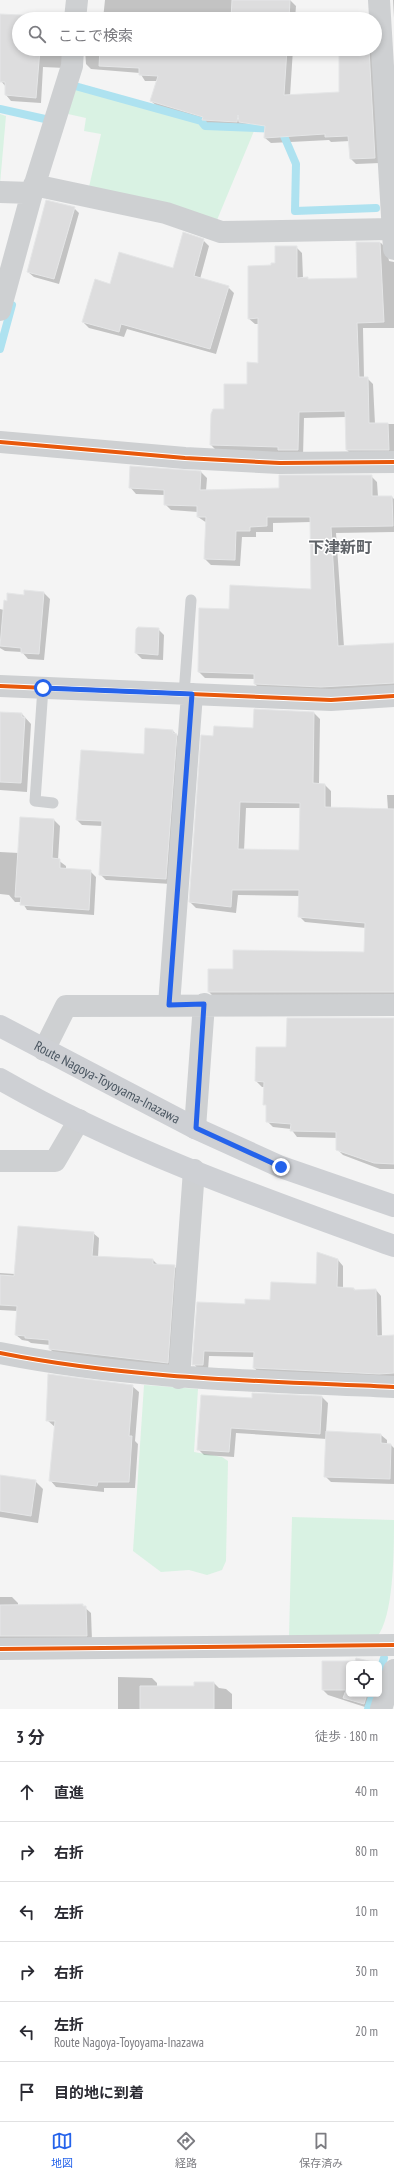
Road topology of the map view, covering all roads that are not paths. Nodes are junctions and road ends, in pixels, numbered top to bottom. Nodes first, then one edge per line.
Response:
1 (77, 0) edge
2 (379, 0) edge
3 (76, 12) edge
4 (380, 12) edge
5 (382, 51) edge
6 (73, 56) edge
7 (33, 189) junction
8 (0, 192) edge
9 (393, 239) edge
10 (0, 310) edge
11 (0, 442) edge
12 (394, 462) edge
13 (191, 600) dead end
14 (0, 686) edge
15 (43, 688) junction
16 (188, 694) junction
17 (394, 696) edge
18 (53, 802) dead end
19 (204, 1004) junction
20 (169, 1005) junction
21 (394, 1005) edge
22 (0, 1026) edge
23 (44, 1050) junction
24 (0, 1079) edge
25 (79, 1120) junction
26 (196, 1128) junction
27 (0, 1161) edge
28 (194, 1170) junction
29 (394, 1206) edge
30 (394, 1246) edge
31 (0, 1353) edge
32 (179, 1378) junction
33 (394, 1387) edge
34 (394, 1645) edge
35 (0, 1649) edge
36 (394, 1670) edge
37 (381, 1709) edge

1 - 3 street
2 - 4 street
5 - 9 street
6 - 7 street
7 - 8 street
7 - 9 street
7 - 10 street
11 - 12 street
13 - 16 lane
14 - 15 street
15 - 16 street
15 - 18 lane
16 - 17 street
16 - 20 street
19 - 20 street
19 - 21 street
19 - 26 street
20 - 23 street
22 - 23 main road, Route Nagoya-Toyoyama-Inazawa
23 - 26 main road, Route Nagoya-Toyoyama-Inazawa
24 - 25 main road
25 - 27 street
25 - 28 main road
26 - 29 main road, Route Nagoya-Toyoyama-Inazawa
28 - 30 main road
28 - 32 street
31 - 32 street
32 - 33 street
34 - 35 street
36 - 37 street

